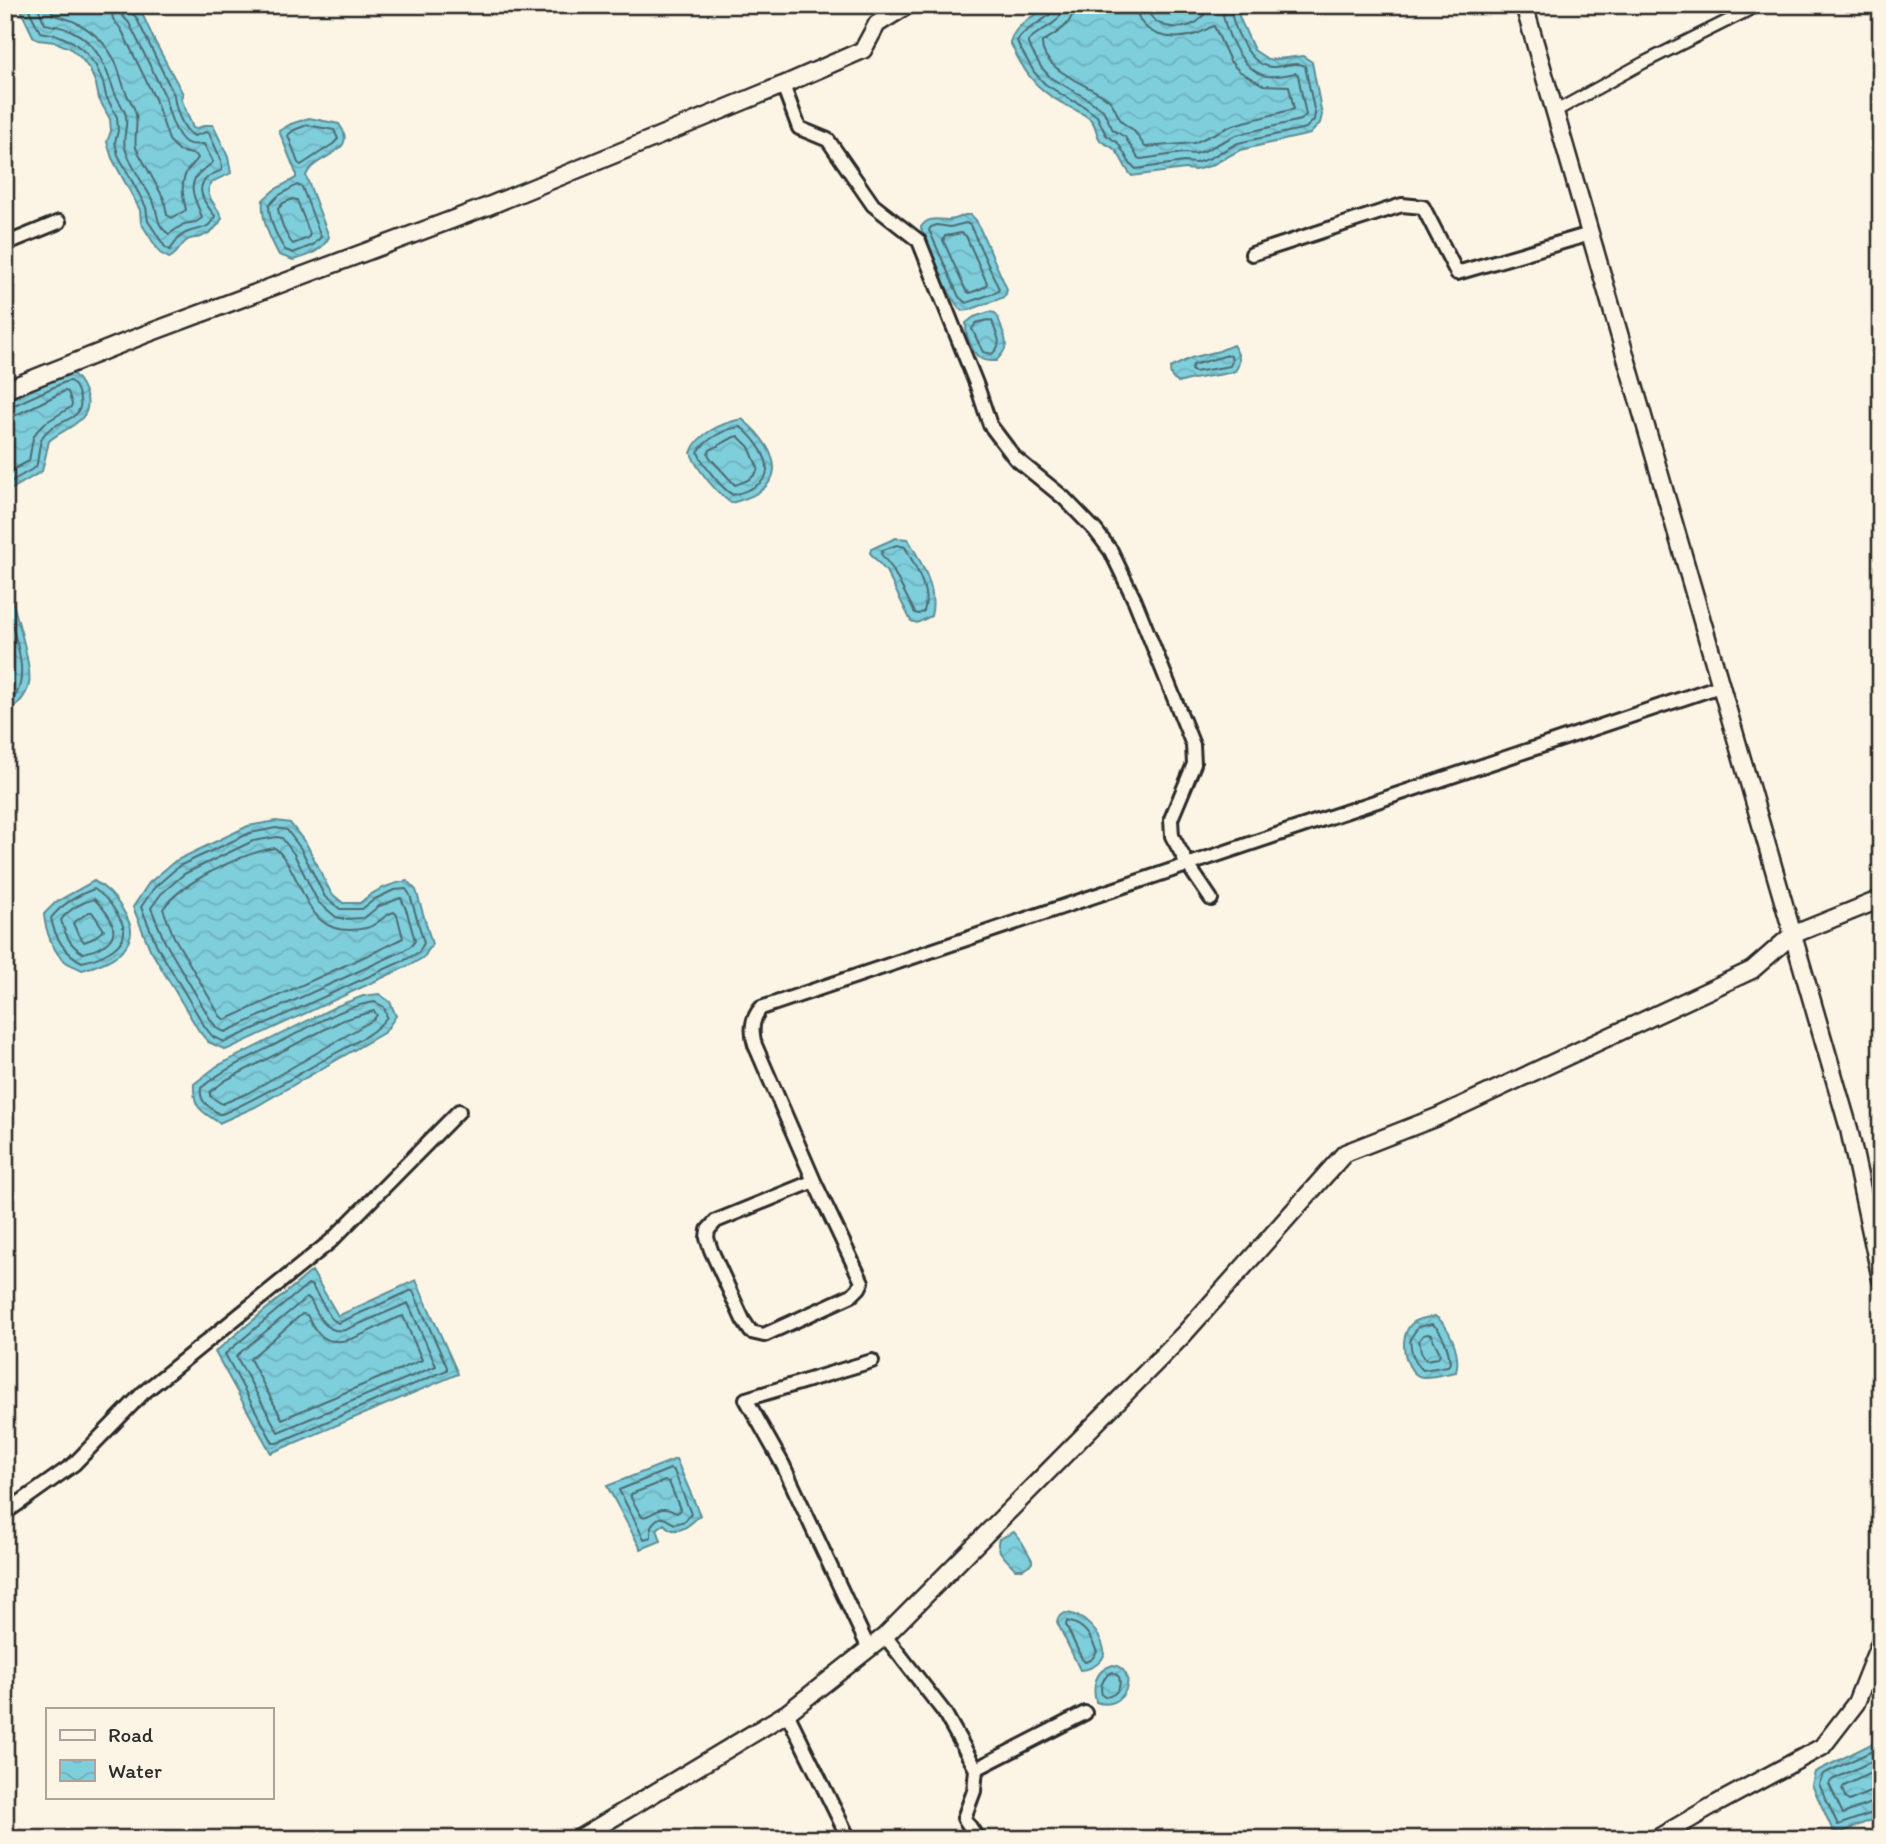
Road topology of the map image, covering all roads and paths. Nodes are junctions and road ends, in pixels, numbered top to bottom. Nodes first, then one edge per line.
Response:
1 (908, 5) edge
2 (1524, 5) edge
3 (1759, 5) edge
4 (783, 85) junction
5 (1554, 112) junction
6 (60, 222) dead end
7 (1590, 234) junction
8 (5, 244) edge
9 (1252, 254) dead end
10 (5, 390) edge
11 (1720, 686) junction
12 (1188, 864) junction
13 (1881, 898) edge
14 (1211, 899) dead end
15 (1792, 935) junction
16 (459, 1111) dead end
17 (814, 1181) junction
18 (1881, 1279) edge
19 (872, 1362) dead end
20 (5, 1513) edge
21 (885, 1636) junction
22 (1881, 1640) edge
23 (869, 1649) junction
24 (787, 1713) junction
25 (1085, 1713) dead end
26 (976, 1769) junction
27 (578, 1839) edge
28 (849, 1839) edge
29 (978, 1839) edge
30 (1656, 1839) edge

1 - 4 street
2 - 5 street
3 - 5 street
4 - 10 street
4 - 12 street
5 - 7 street
6 - 8 street
7 - 9 street
7 - 11 street
11 - 12 street
11 - 15 street
12 - 14 street
12 - 17 street
13 - 15 street
15 - 18 street
15 - 21 street
16 - 20 street
17 - 17 street
19 - 23 street
21 - 23 street
21 - 26 street
22 - 30 street
23 - 24 street
24 - 27 street
24 - 28 street
25 - 26 street
26 - 29 street

